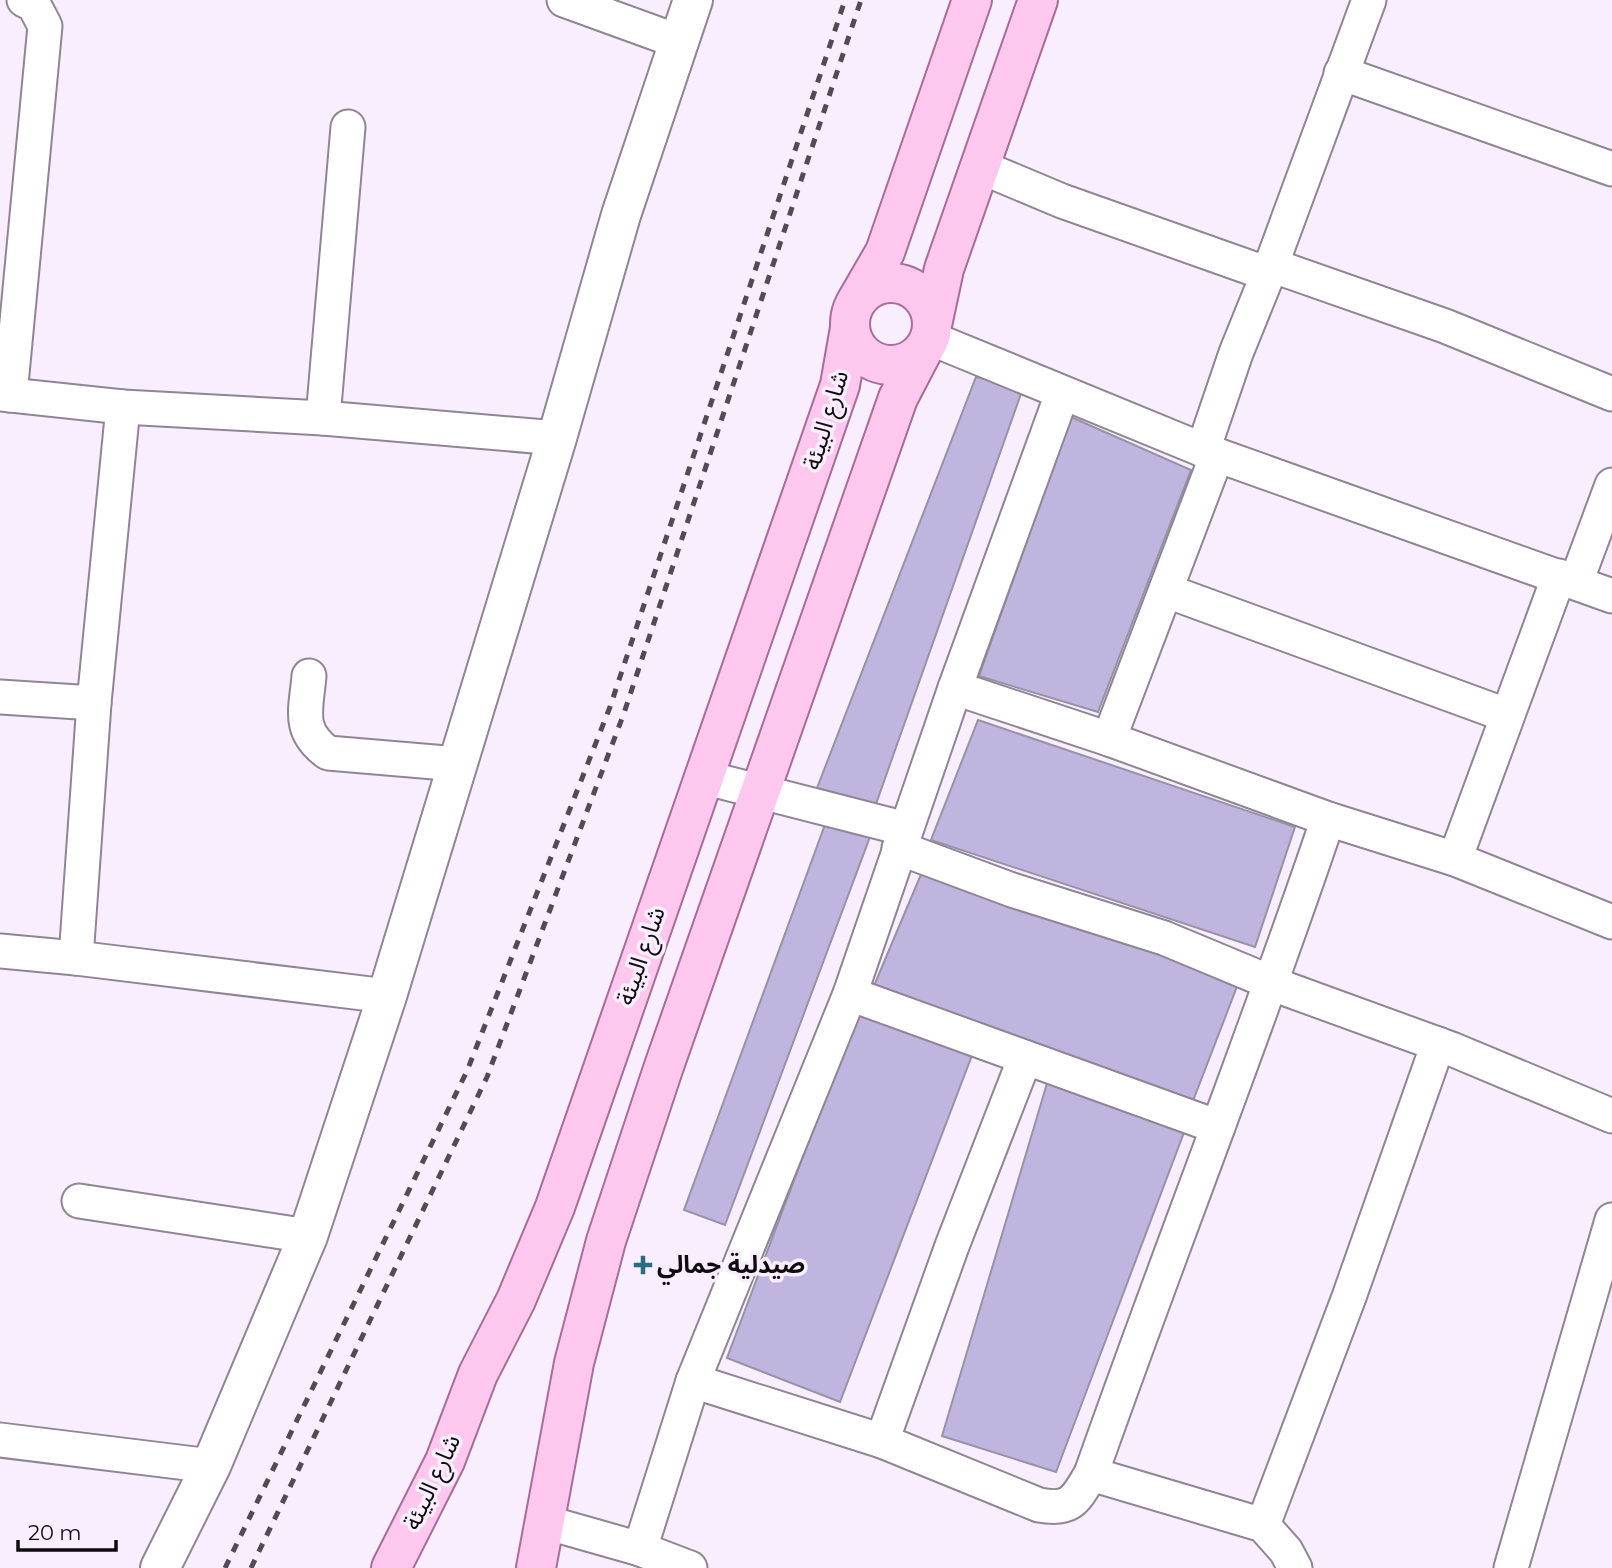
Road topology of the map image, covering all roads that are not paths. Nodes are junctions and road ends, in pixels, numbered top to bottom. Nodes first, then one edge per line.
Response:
1 (24, 0) edge
2 (564, 0) edge
3 (693, 0) edge
4 (972, 0) edge
5 (1038, 0) edge
6 (1369, 0) edge
7 (677, 41) junction
8 (1341, 73) junction
9 (348, 127) dead end
10 (981, 167) junction
11 (1612, 169) edge
12 (1270, 269) junction
13 (853, 315) junction
14 (928, 337) junction
15 (1062, 394) junction
16 (1612, 394) edge
17 (5, 395) edge
18 (123, 407) junction
19 (323, 418) junction
20 (557, 438) junction
21 (1210, 452) junction
22 (1612, 485) edge
23 (1568, 579) junction
24 (1167, 591) junction
25 (1612, 596) edge
26 (309, 676) dead end
27 (955, 688) junction
28 (0, 697) edge
29 (94, 703) junction
30 (729, 703) junction
31 (1506, 715) junction
32 (786, 723) junction
33 (1109, 739) junction
34 (458, 764) junction
35 (703, 777) junction
36 (762, 793) junction
37 (1328, 819) junction
38 (903, 839) junction
39 (1455, 859) junction
40 (1612, 922) edge
41 (0, 951) edge
42 (76, 957) junction
43 (1273, 983) junction
44 (850, 994) junction
45 (387, 996) junction
46 (1438, 1044) junction
47 (1025, 1058) junction
48 (1612, 1116) edge
49 (1218, 1127) junction
50 (79, 1201) dead end
51 (1612, 1220) edge
52 (308, 1236) junction
53 (1603, 1286) edge
54 (693, 1381) junction
55 (0, 1440) edge
56 (883, 1441) junction
57 (211, 1466) junction
58 (1091, 1474) junction
59 (545, 1522) junction
60 (1263, 1525) junction
61 (639, 1549) junction
62 (160, 1568) edge
63 (391, 1568) edge
64 (536, 1568) edge
65 (690, 1568) edge
66 (1295, 1568) edge
67 (1511, 1568) edge

1 - 17 street
2 - 7 street
3 - 7 street
4 - 13 main road, شارع البيئة
5 - 10 main road
6 - 8 street
7 - 20 street
8 - 11 street
8 - 12 street
9 - 19 street
10 - 12 street
10 - 14 main road
12 - 16 street
12 - 21 street
13 - 14 main road
13 - 14 main road
13 - 30 main road, شارع البيئة
14 - 15 street
14 - 32 main road
15 - 21 street
15 - 27 street
17 - 18 street
18 - 19 street
18 - 29 street
19 - 20 street
20 - 34 street
21 - 23 street
21 - 24 street
22 - 23 street
23 - 25 street
23 - 31 street
24 - 31 street
24 - 33 street
26 - 34 street
27 - 33 street
27 - 38 street
28 - 29 street
29 - 42 street
30 - 32 main road
30 - 35 main road, شارع البيئة
31 - 39 street
32 - 36 main road
33 - 37 street
34 - 45 street
35 - 36 street
35 - 63 main road, شارع البيئة
36 - 38 street
36 - 59 main road
37 - 39 street
37 - 43 street
38 - 43 street
38 - 44 street
39 - 40 street
41 - 42 street
42 - 45 street
43 - 46 street
43 - 49 street
44 - 47 street
44 - 54 street
45 - 52 street
46 - 48 street
46 - 60 street
47 - 49 street
47 - 56 street
49 - 58 street
50 - 52 street
51 - 53 street
52 - 57 street
53 - 67 street
54 - 56 street
54 - 61 street
55 - 57 street
56 - 58 street
57 - 62 street
58 - 60 street
59 - 61 street
59 - 64 main road
60 - 66 street
61 - 65 street

